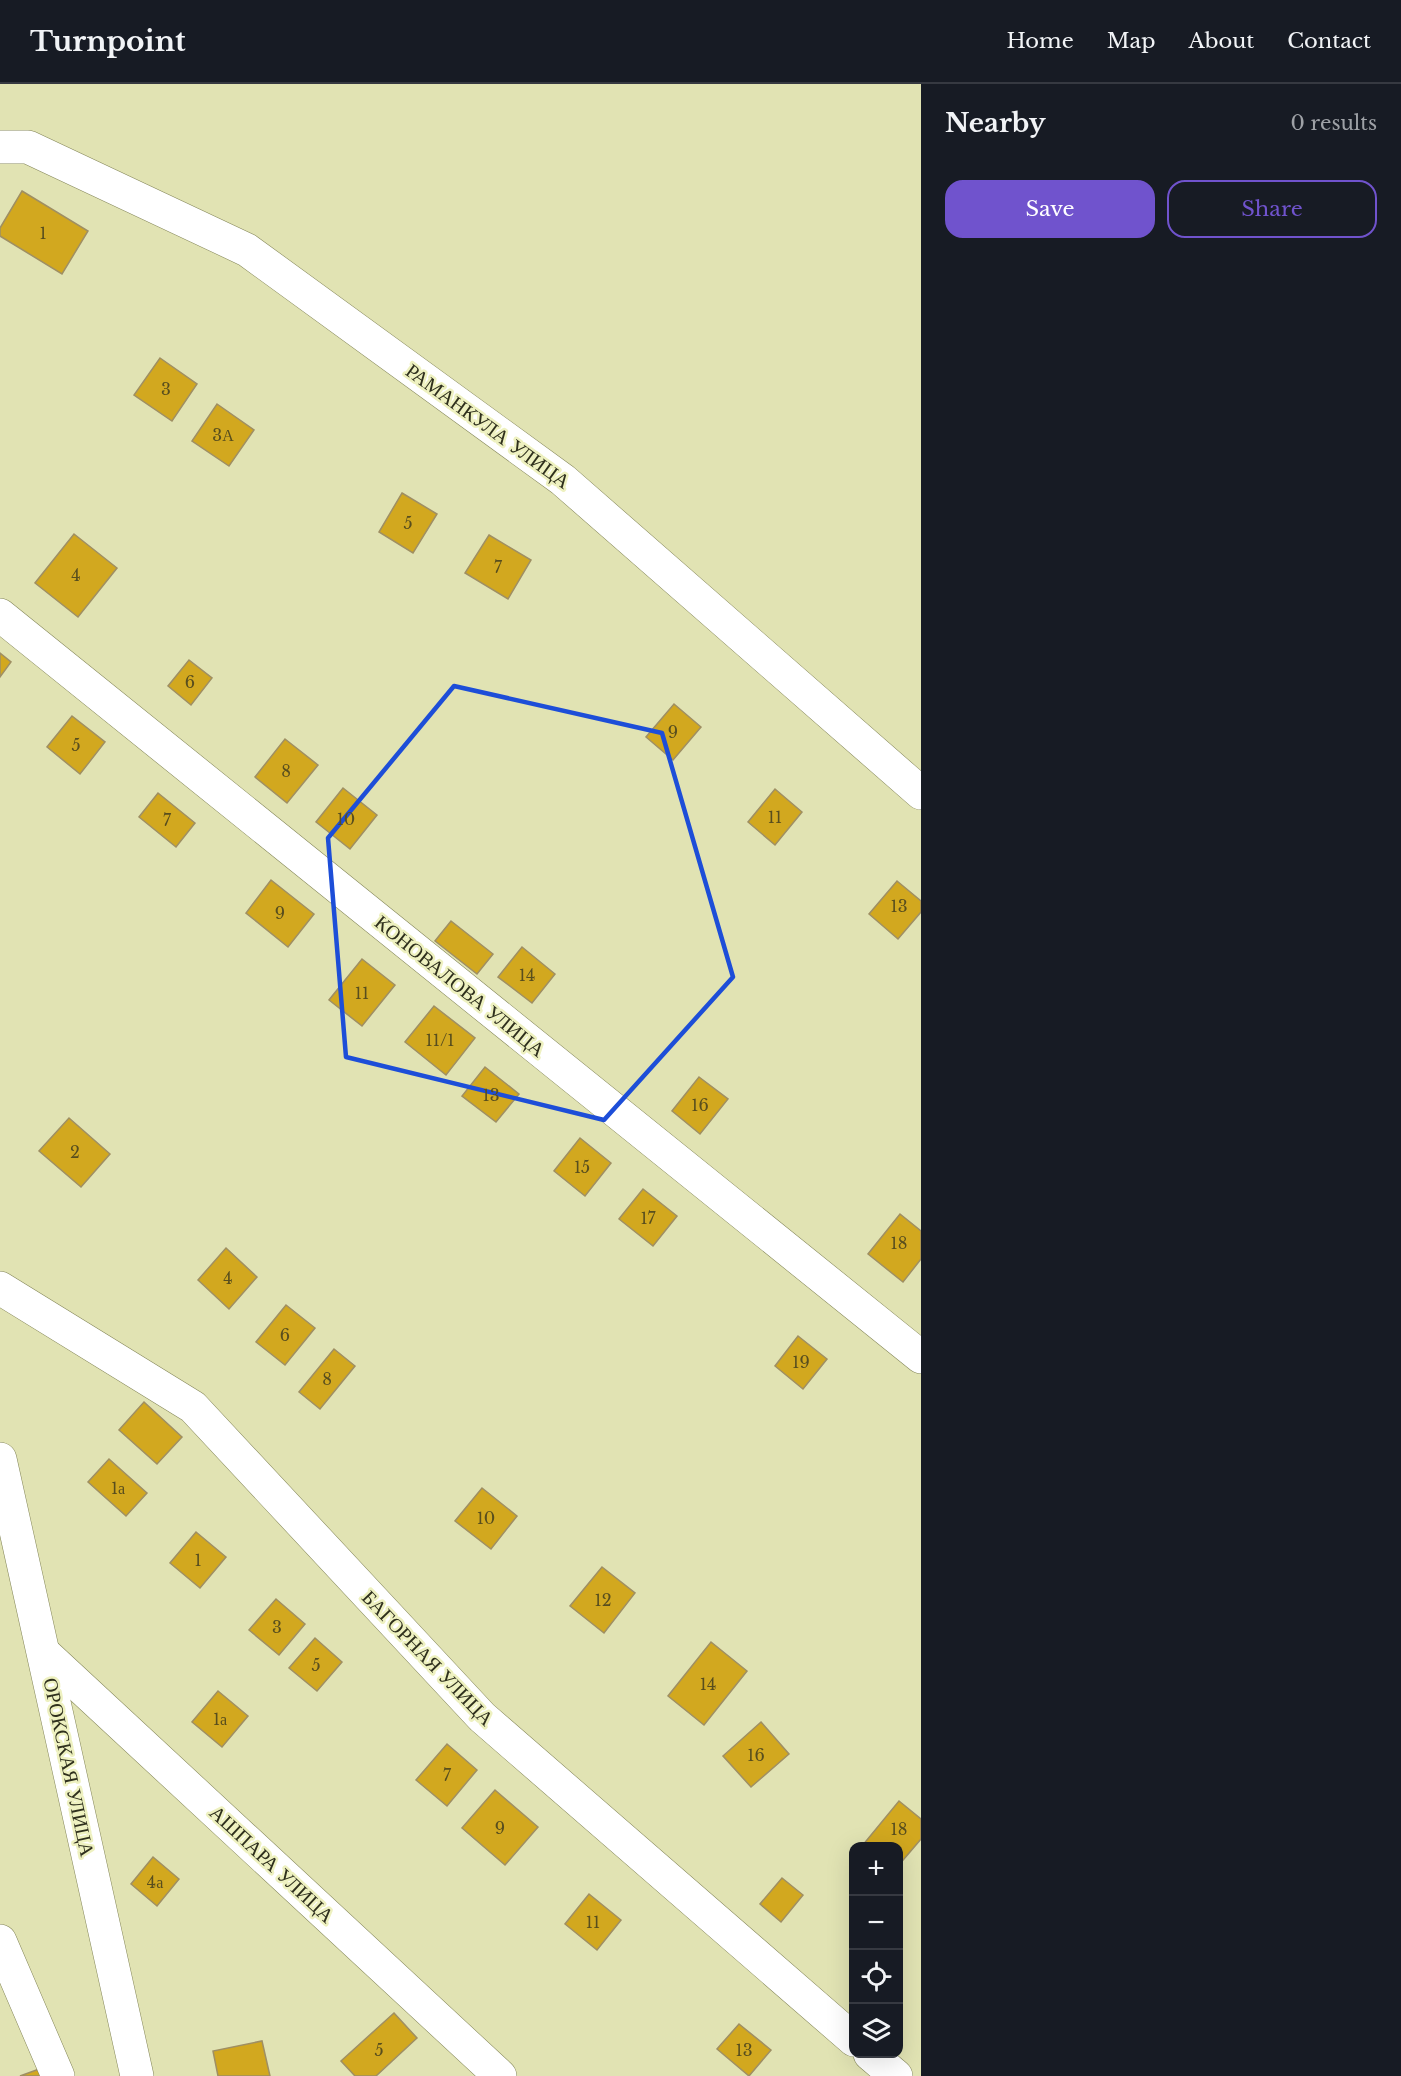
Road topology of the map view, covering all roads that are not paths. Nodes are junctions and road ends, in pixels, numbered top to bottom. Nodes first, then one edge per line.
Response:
1 (0, 147) edge
2 (0, 615) edge
3 (921, 793) edge
4 (0, 1288) edge
5 (921, 1356) edge
6 (0, 1459) edge
7 (10, 1542) edge
8 (44, 1653) junction
9 (0, 1941) edge
10 (849, 2036) edge
11 (875, 2058) edge
12 (58, 2076) edge
13 (137, 2076) edge
14 (500, 2076) edge
15 (896, 2076) edge

1 - 3 street, РАМАНКУЛА УЛИЦА
2 - 5 street, КОНОВАЛОВА УЛИЦА
4 - 10 street, БАГОРНАЯ УЛИЦА
6 - 7 street, ОРОКСКАЯ УЛИЦА
7 - 8 street, ОРОКСКАЯ УЛИЦА
8 - 13 street, ОРОКСКАЯ УЛИЦА
8 - 14 street, АШПАРА УЛИЦА
9 - 12 street
11 - 15 street

